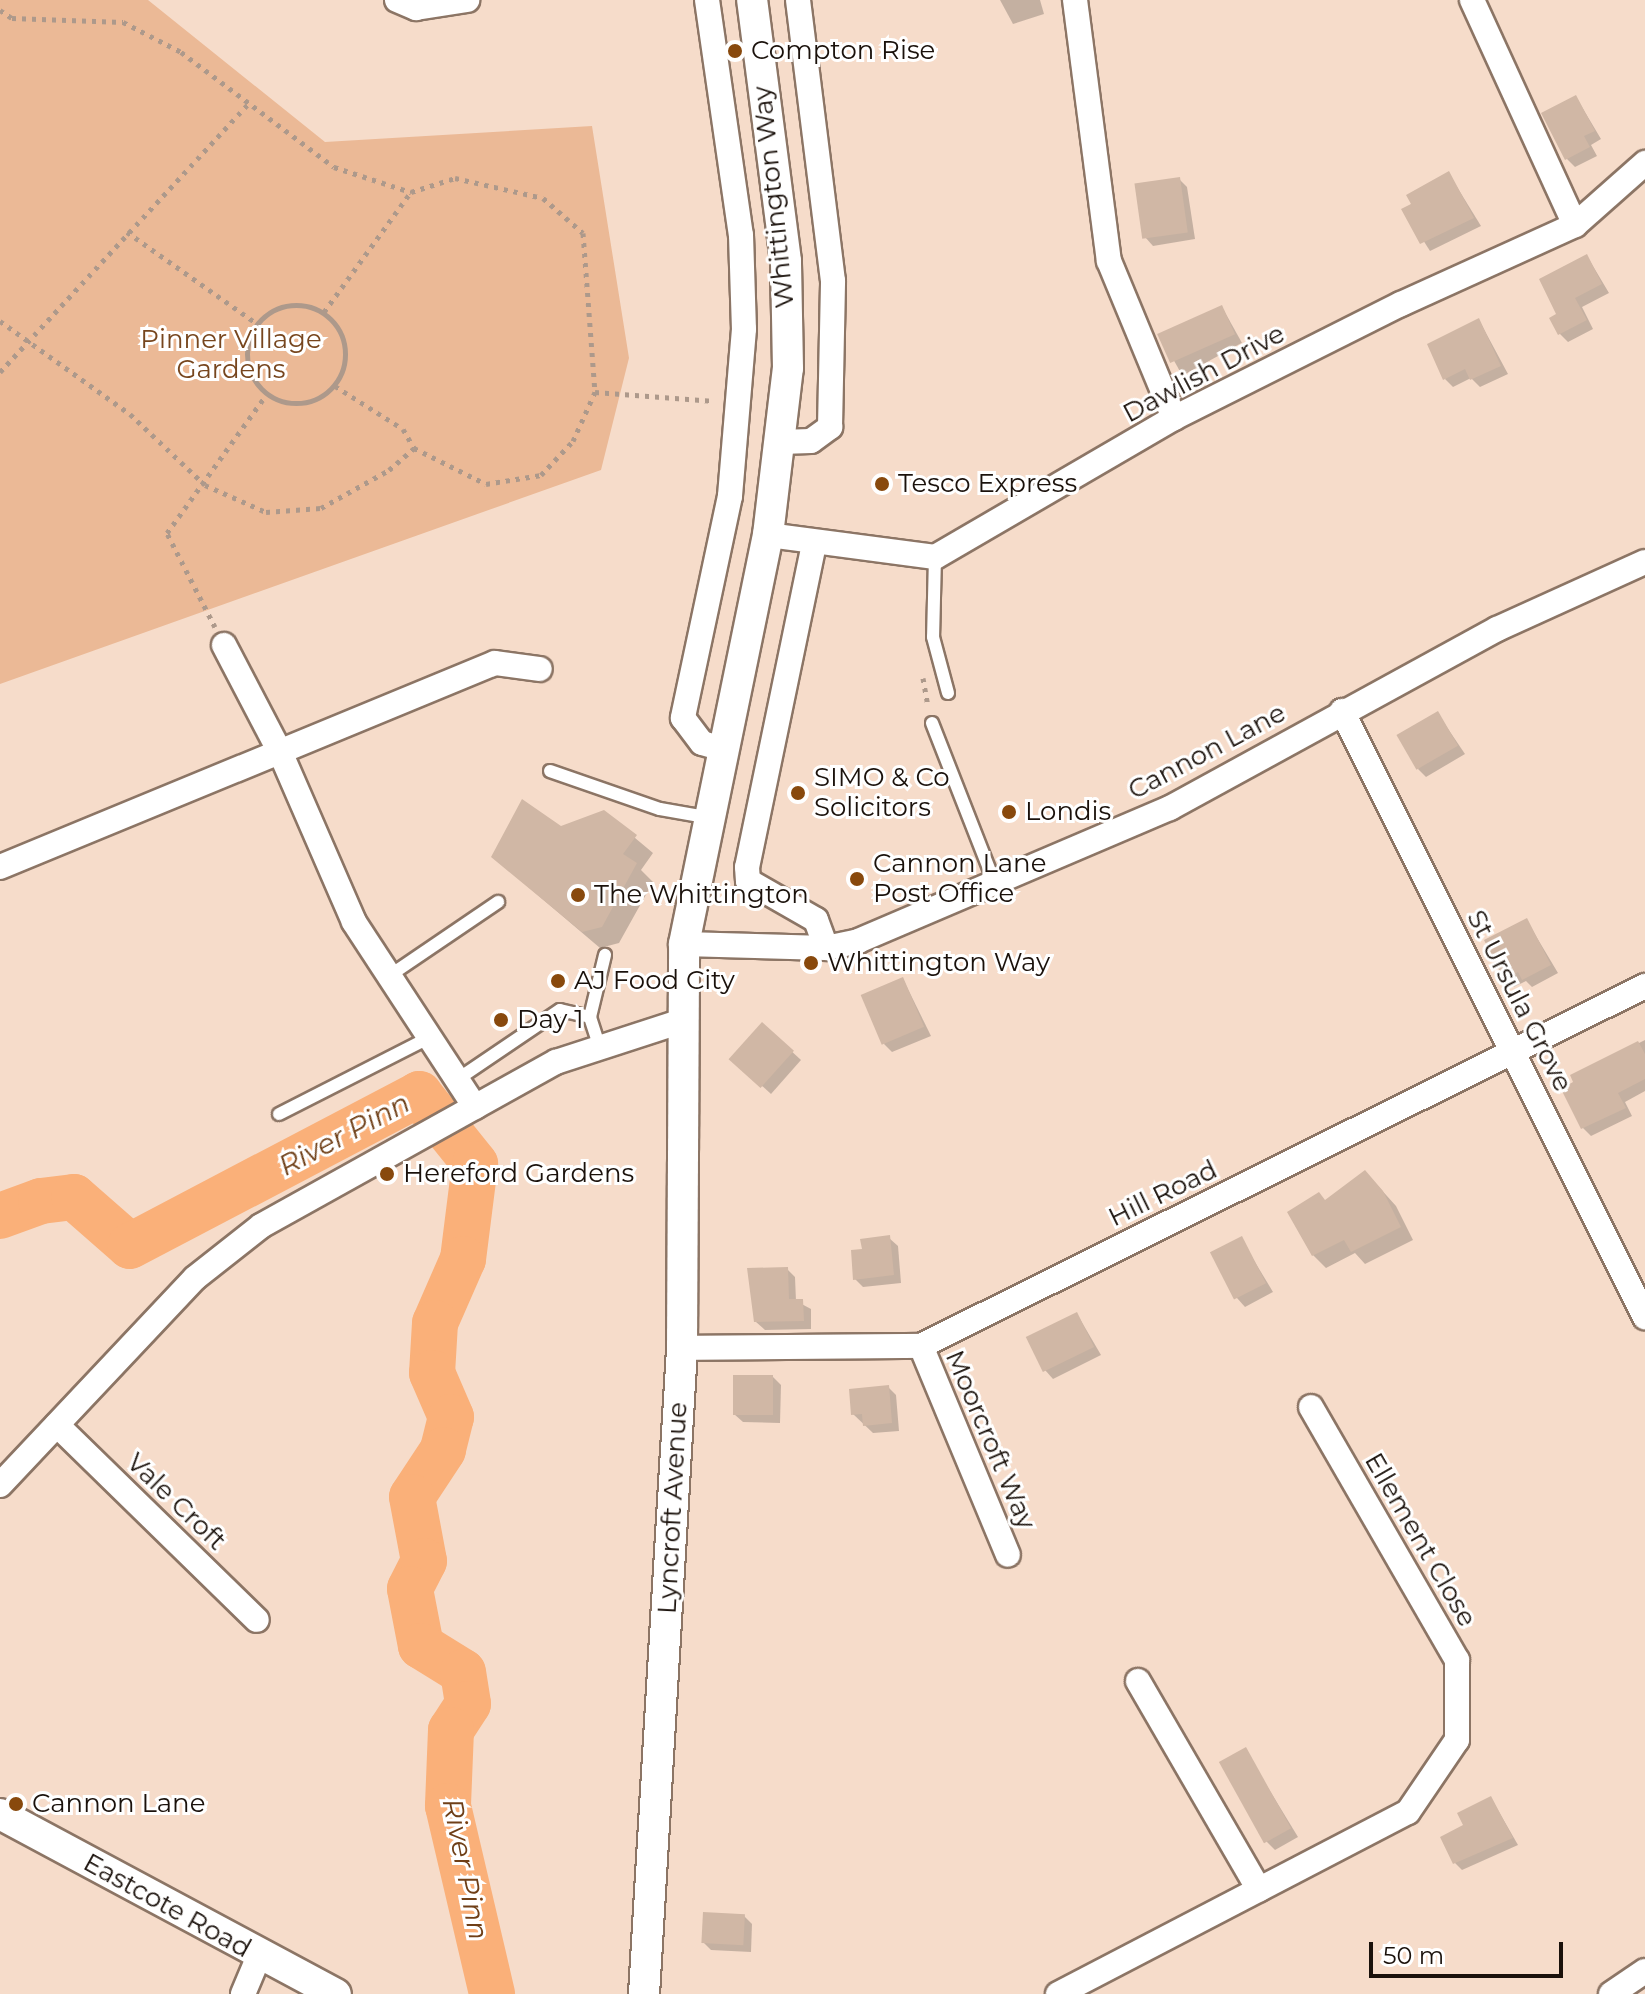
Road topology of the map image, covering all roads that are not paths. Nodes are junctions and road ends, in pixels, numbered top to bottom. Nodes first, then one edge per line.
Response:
1 (397, 0) edge
2 (467, 0) edge
3 (707, 0) edge
4 (752, 0) edge
5 (798, 0) edge
6 (1075, 0) edge
7 (1472, 0) edge
8 (1645, 163) edge
9 (1575, 225) junction
10 (1174, 418) junction
11 (780, 442) junction
12 (768, 535) junction
13 (814, 544) junction
14 (935, 557) junction
15 (1645, 562) edge
16 (224, 645) road end
17 (540, 669) dead end
18 (948, 693) dead end
19 (1342, 711) junction
20 (932, 723) dead end
21 (723, 749) junction
22 (281, 754) junction
23 (550, 771) dead end
24 (711, 818) junction
25 (0, 867) edge
26 (995, 884) junction
27 (498, 902) dead end
28 (684, 944) junction
29 (826, 948) junction
30 (605, 955) dead end
31 (389, 976) junction
32 (1645, 986) edge
33 (590, 1017) junction
34 (682, 1021) junction
35 (430, 1037) junction
36 (599, 1045) junction
37 (1513, 1051) junction
38 (458, 1079) junction
39 (466, 1112) junction
40 (279, 1114) dead end
41 (1645, 1317) edge
42 (921, 1346) junction
43 (682, 1348) junction
44 (1311, 1407) dead end
45 (57, 1425) junction
46 (0, 1485) edge
47 (1008, 1555) dead end
48 (257, 1620) dead end
49 (1138, 1681) dead end
50 (0, 1814) edge
51 (1259, 1890) junction
52 (259, 1956) junction
53 (1645, 1971) edge
54 (243, 1994) edge
55 (336, 1994) edge
56 (644, 1994) edge
57 (1058, 1994) edge
58 (1611, 1994) edge

1 - 2 street
3 - 21 street, Whittington Way
4 - 11 street, Whittington Way
5 - 11 street, Whittington Way
6 - 10 street
7 - 9 street
8 - 9 street, Dawlish Drive
9 - 10 street, Dawlish Drive
10 - 14 street, Dawlish Drive
11 - 12 street, Whittington Way
12 - 13 street
12 - 21 street, Whittington Way
13 - 14 street
13 - 29 street
14 - 18 lane
15 - 19 street, Cannon Lane
16 - 22 street
17 - 22 street
19 - 26 street, Cannon Lane
19 - 37 street, St Ursula Grove
20 - 26 lane
21 - 24 street, Whittington Way
22 - 25 street
22 - 31 street
23 - 24 lane
24 - 28 street, Whittington Way
26 - 29 street, Cannon Lane
27 - 31 lane
28 - 29 street, Cannon Lane
28 - 34 street, Whittington Way
30 - 33 lane
31 - 35 street
32 - 37 street, Hill Road
33 - 36 lane
33 - 38 lane
34 - 36 street
34 - 43 street, Lyncroft Avenue
35 - 38 street
35 - 40 lane
36 - 39 street
37 - 41 street, St Ursula Grove
37 - 42 street, Hill Road
38 - 39 street
39 - 45 street
42 - 43 street, Hill Road
42 - 47 street, Moorcroft Way
43 - 56 street, Lyncroft Avenue
44 - 51 street, Ellement Close
45 - 46 street
45 - 48 street, Vale Croft
49 - 51 street
50 - 52 street, Eastcote Road
51 - 57 street, Ellement Close
52 - 54 street
52 - 55 street, Eastcote Road
53 - 58 street

